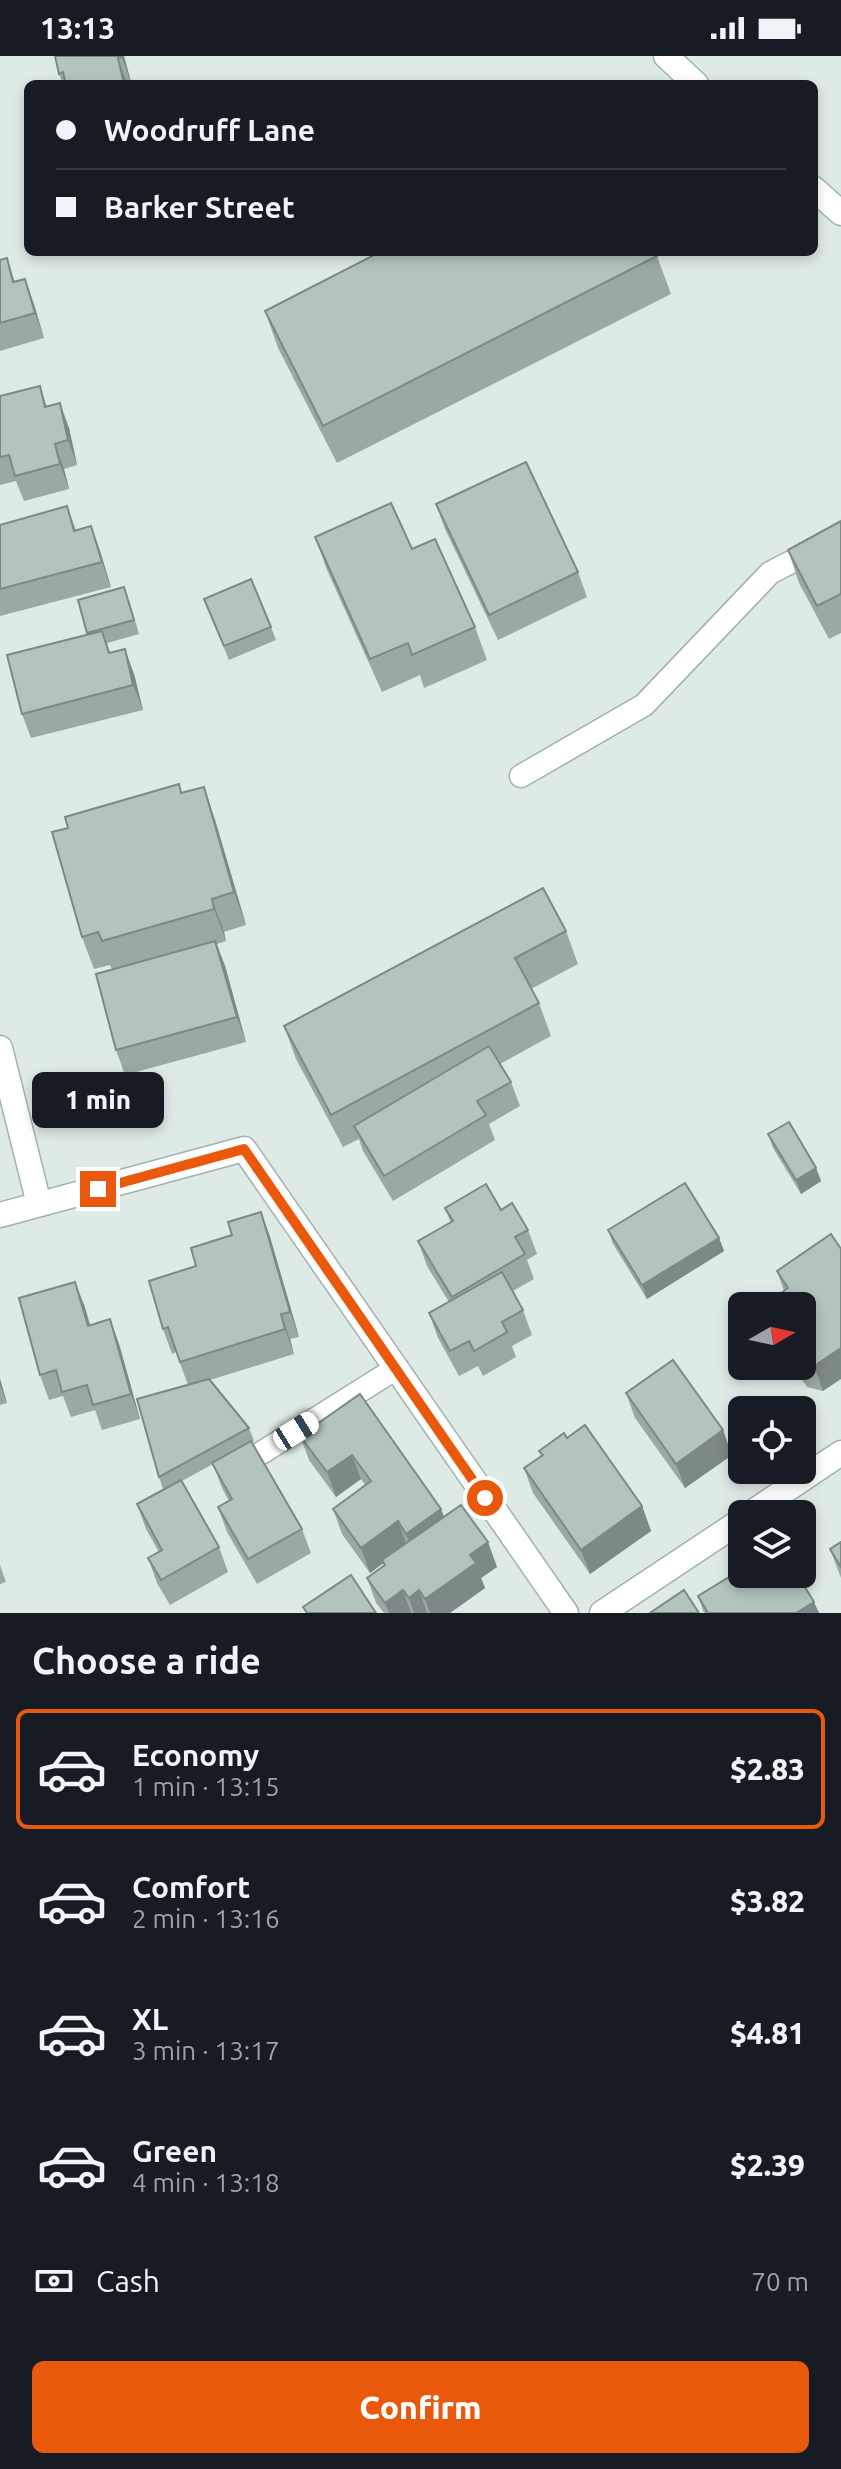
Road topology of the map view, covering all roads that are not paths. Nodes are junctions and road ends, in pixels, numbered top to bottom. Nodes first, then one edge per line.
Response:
1 (666, 56) edge
2 (692, 80) edge
3 (818, 193) edge
4 (841, 213) edge
5 (841, 536) edge
6 (521, 776) dead end
7 (0, 1048) edge
8 (39, 1204) junction
9 (0, 1215) edge
10 (395, 1369) junction
11 (841, 1453) edge
12 (242, 1465) edge
13 (771, 1500) edge
14 (728, 1529) edge
15 (566, 1613) edge
16 (602, 1613) edge

1 - 2 street
3 - 4 street
5 - 6 lane
7 - 8 street
8 - 9 street
8 - 10 street
10 - 12 lane
10 - 15 street
11 - 13 street
14 - 16 street

